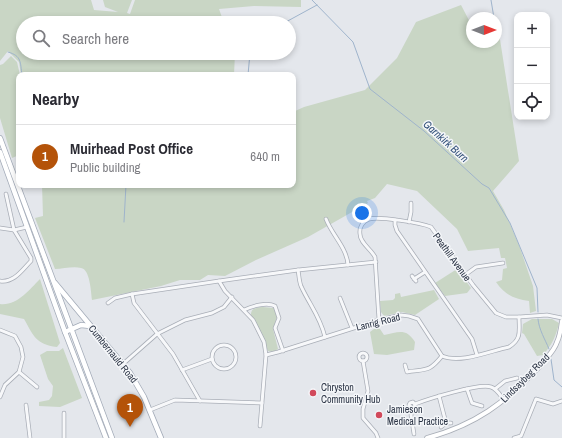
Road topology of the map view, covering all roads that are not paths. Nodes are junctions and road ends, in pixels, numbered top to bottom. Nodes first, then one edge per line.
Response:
1 (0, 138) edge
2 (0, 152) edge
3 (16, 182) edge
4 (18, 188) edge
5 (6, 194) dead end
6 (411, 203) dead end
7 (326, 219) dead end
8 (395, 220) junction
9 (409, 222) junction
10 (32, 225) junction
11 (27, 227) junction
12 (0, 228) edge
13 (14, 230) junction
14 (376, 262) junction
15 (504, 263) dead end
16 (348, 265) junction
17 (298, 270) junction
18 (425, 272) junction
19 (465, 275) junction
20 (52, 279) junction
21 (414, 279) dead end
22 (0, 281) edge
23 (219, 281) junction
24 (132, 294) junction
25 (232, 297) junction
26 (340, 298) dead end
27 (108, 303) dead end
28 (244, 310) junction
29 (519, 317) junction
30 (562, 318) edge
31 (379, 320) junction
32 (562, 322) edge
33 (90, 326) junction
34 (352, 328) junction
35 (72, 329) junction
36 (0, 330) edge
37 (65, 332) junction
38 (157, 334) junction
39 (325, 337) junction
40 (283, 351) junction
41 (266, 355) junction
42 (477, 355) junction
43 (442, 356) junction
44 (212, 359) junction
45 (363, 361) dead end
46 (123, 364) junction
47 (405, 365) dead end
48 (182, 370) junction
49 (19, 372) junction
50 (517, 378) dead end
51 (37, 387) dead end
52 (495, 389) junction
53 (467, 390) junction
54 (438, 396) junction
55 (0, 397) edge
56 (504, 400) junction
57 (200, 401) junction
58 (562, 401) edge
59 (262, 403) junction
60 (26, 405) dead end
61 (475, 405) junction
62 (482, 406) dead end
63 (150, 410) junction
64 (474, 410) dead end
65 (64, 414) dead end
66 (446, 423) junction
67 (451, 424) dead end
68 (260, 426) dead end
69 (441, 427) dead end
70 (414, 434) dead end
71 (30, 438) edge
72 (64, 438) edge
73 (106, 438) edge
74 (112, 438) edge
75 (161, 438) edge
76 (378, 438) edge
77 (426, 438) edge
78 (514, 438) edge

1 - 3 main road
2 - 11 main road
4 - 10 main road
5 - 13 street
6 - 9 street
7 - 16 street
8 - 9 street, Peathill Avenue
8 - 14 street, Peathill Avenue
8 - 18 street
9 - 19 street, Peathill Avenue
10 - 11 street
10 - 20 main road
11 - 13 street
11 - 37 main road
12 - 13 street
13 - 22 street
14 - 16 street
14 - 31 street, Peathill Avenue
15 - 19 street
16 - 17 street
17 - 23 street
17 - 39 street
18 - 21 street
18 - 42 street
19 - 29 street, Peathill Avenue
20 - 33 main road, Cumbernauld Road
20 - 35 main road
23 - 24 street
23 - 25 street
24 - 27 street
24 - 38 street
25 - 28 street
25 - 38 street
26 - 34 street
28 - 40 street
28 - 41 street
29 - 30 street, Peathill Avenue
29 - 42 street
31 - 34 street, Lanrig Road
31 - 43 street, Lanrig Road
32 - 56 main road, Lindsaybeg Road
33 - 35 main road
33 - 46 main road, Cumbernauld Road
34 - 39 street, Lanrig Road
35 - 37 main road
35 - 74 main road
36 - 49 street
37 - 73 main road
38 - 46 street
38 - 48 street
39 - 40 street, Lanrig Road
40 - 41 street, Lanrig Road
41 - 59 street
42 - 43 street
43 - 47 street
44 - 44 street
44 - 48 street
45 - 76 street
46 - 63 main road, Cumbernauld Road
48 - 57 street
49 - 51 street
49 - 55 street
50 - 52 street
52 - 53 street
52 - 56 street
53 - 54 street
53 - 61 street
54 - 66 street
54 - 70 street
56 - 77 main road, Lindsaybeg Road
57 - 59 street
57 - 63 street
58 - 78 street
59 - 68 street
60 - 71 street
61 - 62 street
61 - 64 street
63 - 75 main road, Cumbernauld Road
65 - 72 street
66 - 67 street
66 - 69 street

